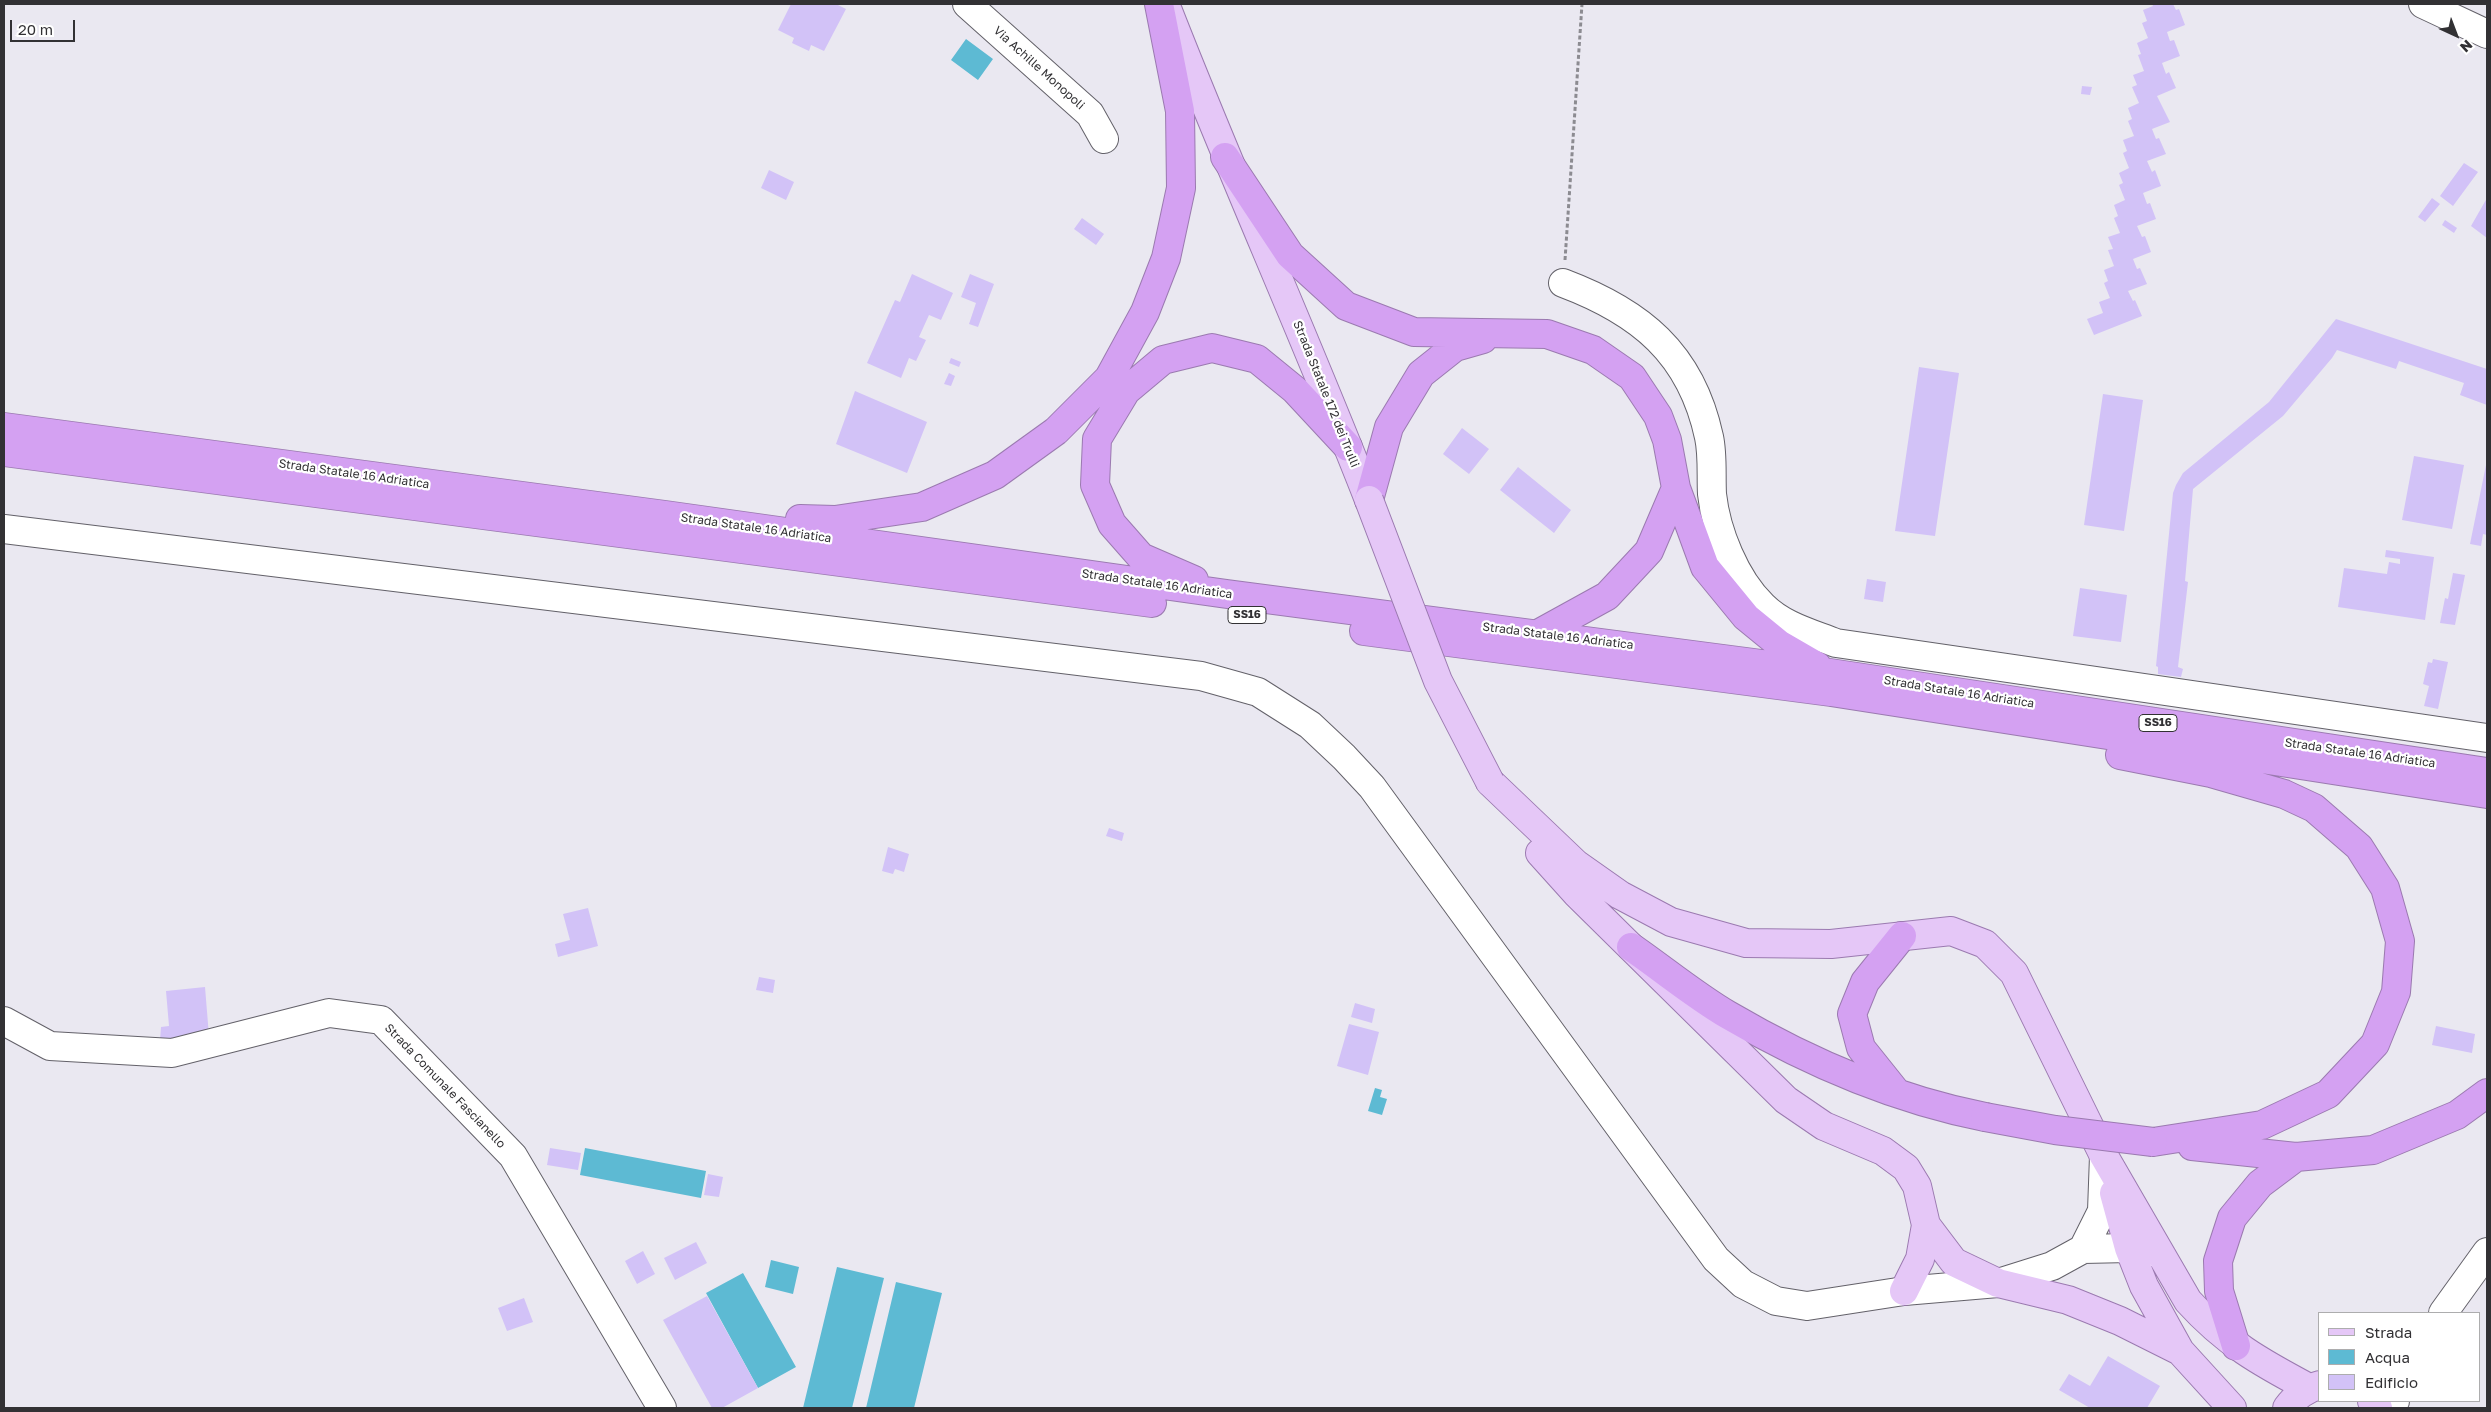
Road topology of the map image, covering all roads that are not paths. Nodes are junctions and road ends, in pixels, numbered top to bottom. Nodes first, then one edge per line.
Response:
1 (967, 4) edge
2 (1159, 4) edge
3 (1165, 4) edge
4 (2423, 4) edge
5 (2487, 34) edge
6 (1104, 139) dead end
7 (1225, 157) junction
8 (1563, 284) road end
9 (1506, 333) junction
10 (4, 426) edge
11 (1348, 447) junction
12 (4, 452) edge
13 (1676, 488) junction
14 (1369, 500) junction
15 (665, 515) junction
16 (4, 529) edge
17 (1227, 594) junction
18 (1538, 634) junction
19 (1830, 673) junction
20 (1771, 684) junction
21 (2487, 738) edge
22 (2487, 772) edge
23 (1490, 782) junction
24 (2487, 794) edge
25 (1902, 936) junction
26 (1631, 947) junction
27 (4, 1021) edge
28 (1896, 1093) junction
29 (2487, 1093) edge
30 (2153, 1142) junction
31 (2104, 1156) junction
32 (2296, 1156) junction
33 (1926, 1225) junction
34 (2129, 1248) junction
35 (2083, 1249) junction
36 (2487, 1252) edge
37 (2160, 1253) junction
38 (1998, 1283) junction
39 (1904, 1291) junction
40 (2444, 1312) edge
41 (2236, 1346) junction
42 (2180, 1351) junction
43 (2314, 1386) edge
44 (662, 1408) edge
45 (2232, 1408) edge
46 (2286, 1408) edge

1 - 6 street, Via Achille Monopoli
2 - 15 highway
3 - 7 main road, Strada Statale 172 dei Trulli
4 - 5 street
7 - 9 highway
7 - 11 main road, Strada Statale 172 dei Trulli
8 - 21 street
9 - 13 highway
9 - 14 highway
10 - 15 highway, Strada Statale 16 Adriatica / SS16
11 - 14 main road, Strada Statale 172 dei Trulli
11 - 17 highway
12 - 20 highway, Strada Statale 16 Adriatica / SS16
13 - 18 highway
13 - 19 highway
14 - 23 main road, Strada Statale 172 dei Trulli, bridge
15 - 17 highway, Strada Statale 16 Adriatica / SS16
16 - 39 street
17 - 18 highway, Strada Statale 16 Adriatica / SS16
18 - 19 highway, Strada Statale 16 Adriatica / SS16
19 - 22 highway, Strada Statale 16 Adriatica / SS16
20 - 24 highway, Strada Statale 16 Adriatica / SS16
20 - 30 highway
23 - 25 main road
23 - 26 main road
25 - 28 highway
25 - 31 main road
26 - 28 highway
26 - 33 main road
27 - 44 street, Strada Comunale Fascianello
28 - 30 highway, bridge
29 - 32 highway
30 - 32 highway
31 - 34 main road
31 - 35 street
31 - 37 main road
32 - 41 highway
33 - 38 main road
33 - 39 main road
34 - 35 street
34 - 37 street
34 - 42 main road
35 - 38 street
36 - 40 street
37 - 41 main road
38 - 39 street
38 - 42 main road
41 - 43 main road
42 - 45 main road
43 - 46 main road

